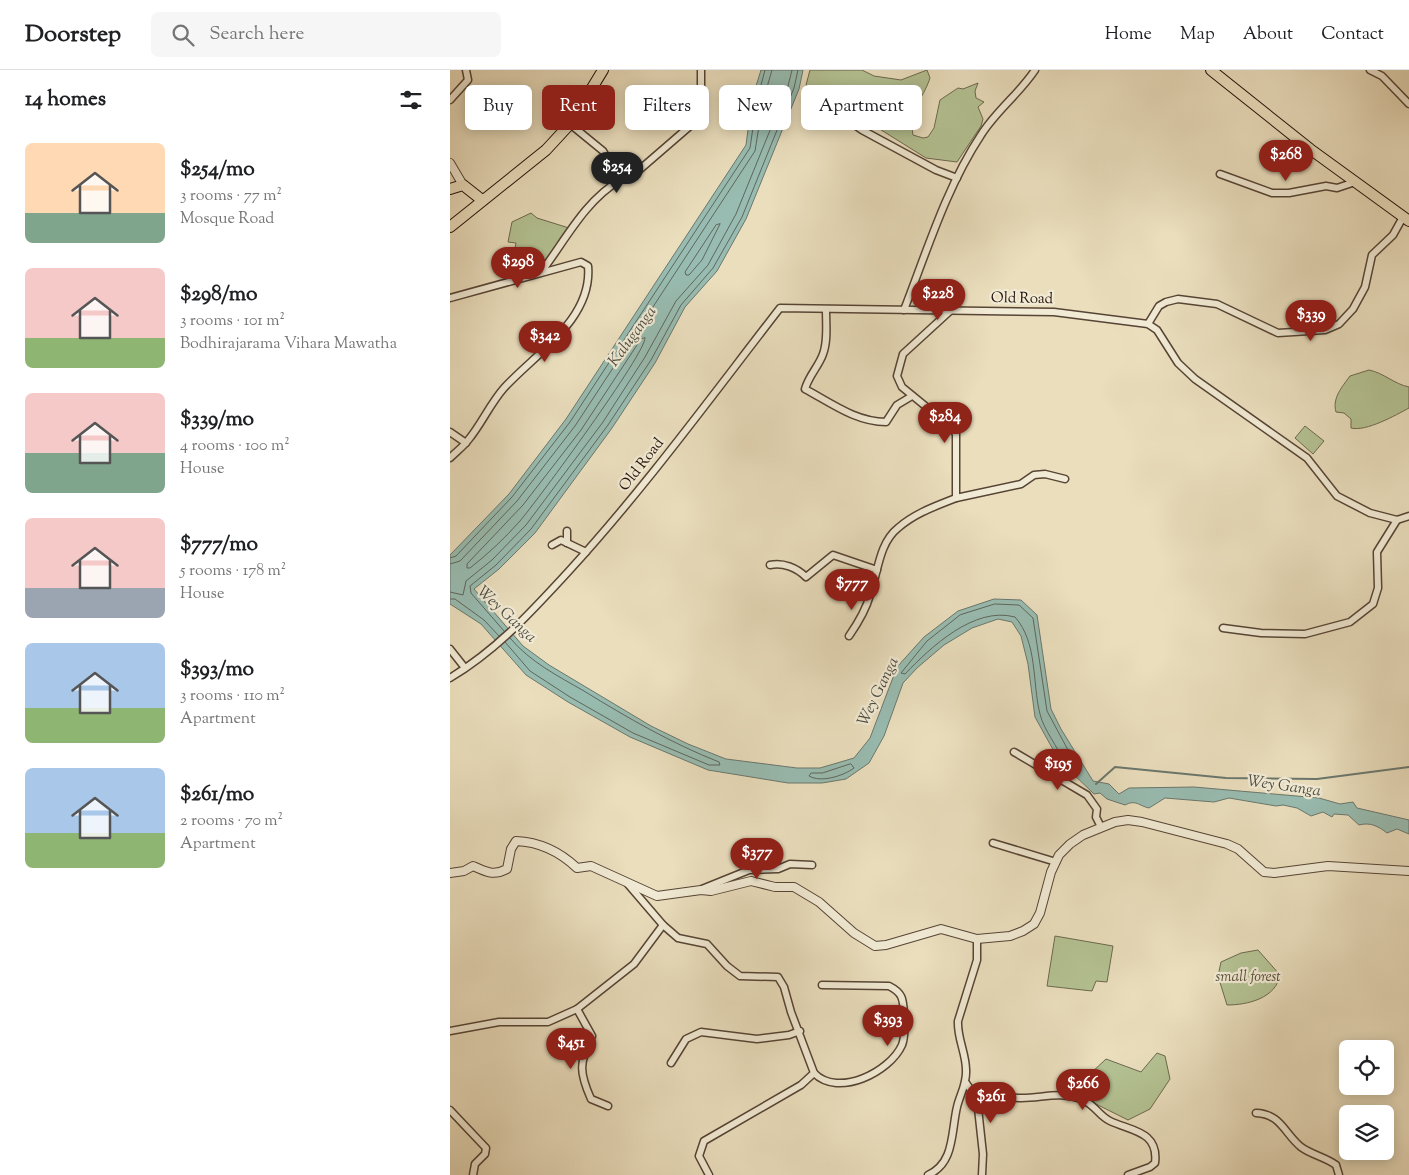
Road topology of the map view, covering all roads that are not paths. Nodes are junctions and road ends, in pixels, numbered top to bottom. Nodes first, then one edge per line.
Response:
1 (466, 70) edge
2 (602, 70) edge
3 (701, 70) edge
4 (1035, 70) edge
5 (1211, 70) edge
6 (1370, 70) edge
7 (593, 85) edge
8 (450, 100) edge
9 (1409, 104) edge
10 (564, 130) edge
11 (577, 130) edge
12 (862, 130) edge
13 (450, 163) edge
14 (1220, 174) dead end
15 (957, 178) junction
16 (620, 180) junction
17 (1355, 182) junction
18 (463, 185) junction
19 (450, 189) edge
20 (482, 200) junction
21 (1406, 219) edge
22 (450, 227) edge
23 (542, 272) junction
24 (450, 298) edge
25 (826, 310) junction
26 (904, 310) junction
27 (950, 311) junction
28 (1148, 324) junction
29 (912, 396) junction
30 (450, 432) edge
31 (466, 443) junction
32 (450, 458) edge
33 (1065, 479) dead end
34 (956, 498) junction
35 (1409, 516) edge
36 (1397, 520) junction
37 (567, 531) dead end
38 (567, 543) junction
39 (552, 545) dead end
40 (586, 552) junction
41 (770, 565) dead end
42 (877, 570) junction
43 (1223, 628) dead end
44 (849, 636) dead end
45 (450, 649) edge
46 (465, 668) junction
47 (450, 678) edge
48 (1014, 752) dead end
49 (1101, 828) junction
50 (993, 843) dead end
51 (1056, 862) junction
52 (812, 865) dead end
53 (1409, 871) edge
54 (450, 873) edge
55 (627, 883) junction
56 (701, 890) junction
57 (663, 925) junction
58 (977, 939) junction
59 (822, 985) dead end
60 (577, 1009) junction
61 (450, 1031) edge
62 (800, 1031) junction
63 (671, 1063) dead end
64 (814, 1073) junction
65 (966, 1084) junction
66 (977, 1099) junction
67 (608, 1106) dead end
68 (450, 1110) edge
69 (1256, 1113) dead end
70 (473, 1175) edge
71 (709, 1175) edge
72 (928, 1175) edge
73 (982, 1175) edge
74 (1128, 1175) edge
75 (1339, 1175) edge

1 - 8 street
2 - 7 main road
3 - 16 street
4 - 15 street
5 - 17 main road
6 - 9 street
10 - 20 main road
11 - 16 street
12 - 15 street
13 - 18 street
14 - 17 street
15 - 26 street
16 - 23 street
17 - 21 main road
18 - 19 main road
18 - 20 main road
20 - 22 main road
21 - 28 street
23 - 24 street
23 - 31 street
25 - 26 street, Old Road
25 - 29 street
25 - 40 street, Old Road
26 - 27 street, Old Road
27 - 28 street, Old Road
27 - 29 street
28 - 36 street
29 - 34 street
30 - 31 street
31 - 32 street
33 - 34 street
34 - 42 street
35 - 36 street
36 - 43 street
37 - 38 street
38 - 39 street
38 - 40 street
40 - 46 street, Old Road
41 - 42 street
42 - 44 street
45 - 46 street
46 - 47 street, Old Road
48 - 49 street
49 - 51 street
49 - 53 street
50 - 51 street
51 - 58 street
52 - 56 street
54 - 55 street
55 - 56 street
55 - 57 street
56 - 58 street
57 - 60 street
57 - 62 street
58 - 65 street
59 - 64 street
60 - 61 street
60 - 67 street
62 - 63 street
62 - 64 street
64 - 71 street
65 - 66 street
65 - 72 street
66 - 73 street
66 - 74 street
68 - 70 street
69 - 75 street

